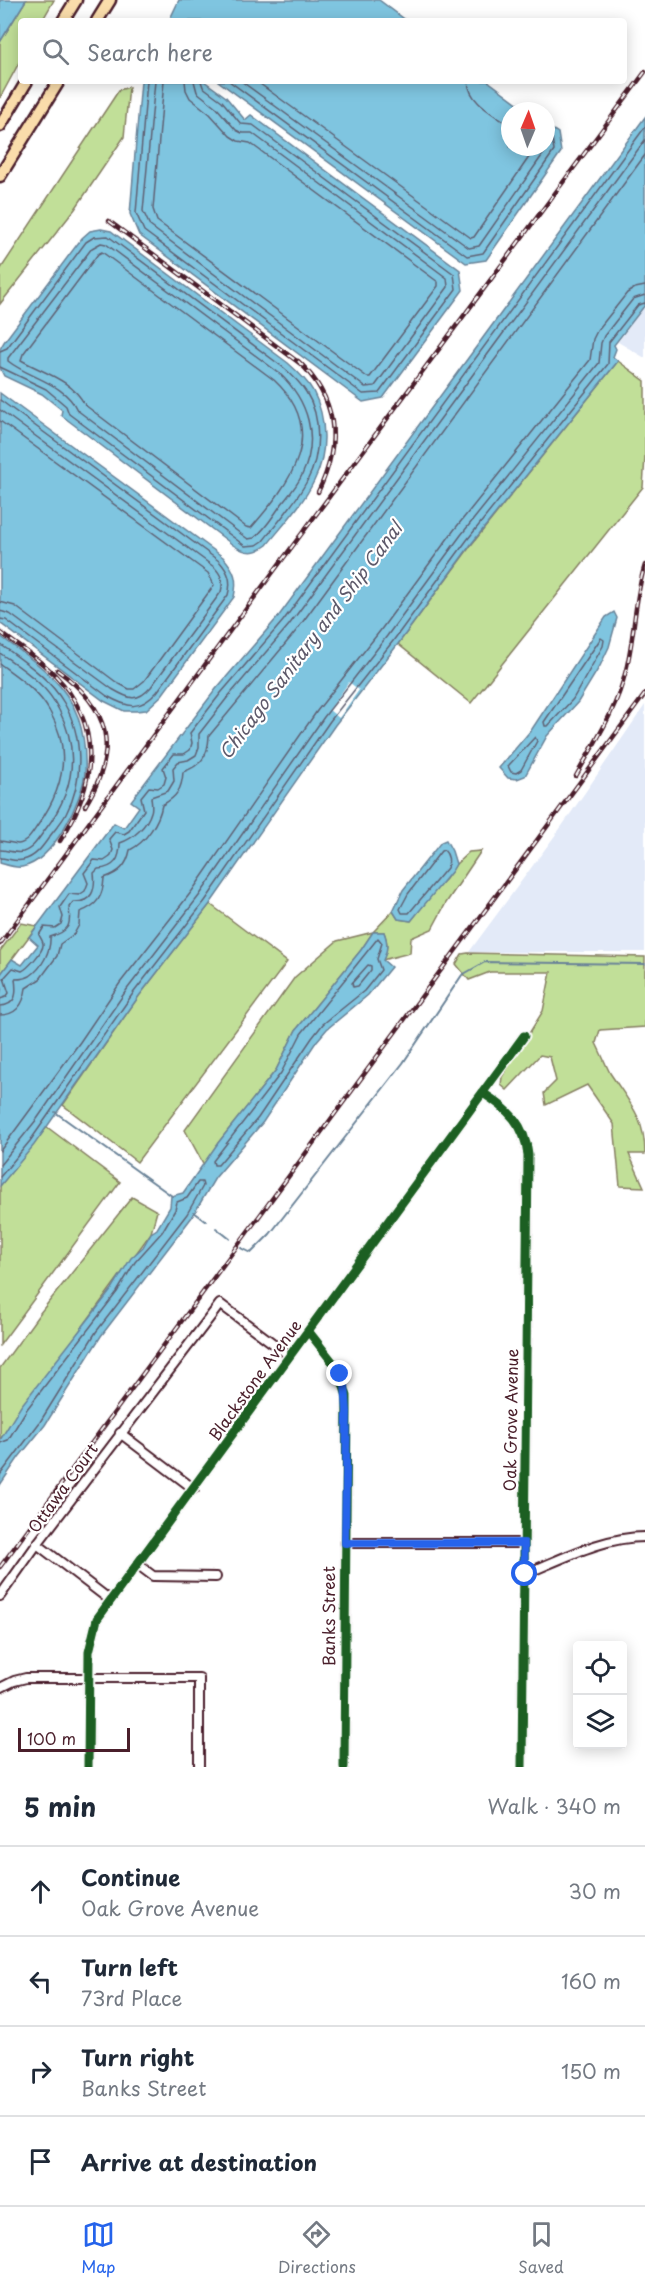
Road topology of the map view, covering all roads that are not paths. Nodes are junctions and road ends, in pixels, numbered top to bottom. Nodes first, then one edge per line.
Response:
1 (76, 0) edge
2 (110, 0) edge
3 (65, 18) edge
4 (98, 18) edge
5 (25, 84) edge
6 (57, 84) edge
7 (0, 126) edge
8 (0, 176) edge
9 (524, 1036) dead end
10 (483, 1093) junction
11 (309, 1332) junction
12 (290, 1356) junction
13 (120, 1433) junction
14 (194, 1489) junction
15 (645, 1537) edge
16 (345, 1543) junction
17 (524, 1543) junction
18 (37, 1544) junction
19 (137, 1564) junction
20 (525, 1574) junction
21 (216, 1577) dead end
22 (0, 1596) edge
23 (110, 1600) junction
24 (88, 1678) junction
25 (0, 1688) edge
26 (88, 1767) edge
27 (199, 1767) edge
28 (344, 1767) edge
29 (522, 1767) edge

1 - 3 highway
2 - 4 highway
5 - 7 highway
6 - 8 highway
9 - 10 street, Blackstone Avenue
10 - 11 street, Blackstone Avenue
10 - 17 street, Oak Grove Avenue
11 - 12 street, Blackstone Avenue
11 - 16 street, Banks Street
12 - 13 street, Ottawa Court
12 - 14 street, Blackstone Avenue
13 - 14 street
13 - 18 street, Ottawa Court
14 - 19 street, Blackstone Avenue
15 - 20 street
16 - 17 street
16 - 28 street, Banks Street
17 - 20 street, Oak Grove Avenue
18 - 22 street
18 - 23 street, Ottawa Court
19 - 21 street
19 - 23 street, Blackstone Avenue
20 - 29 street, Oak Grove Avenue
23 - 24 street, Blackstone Avenue
24 - 25 street
24 - 26 street, Blackstone Avenue
24 - 27 street

